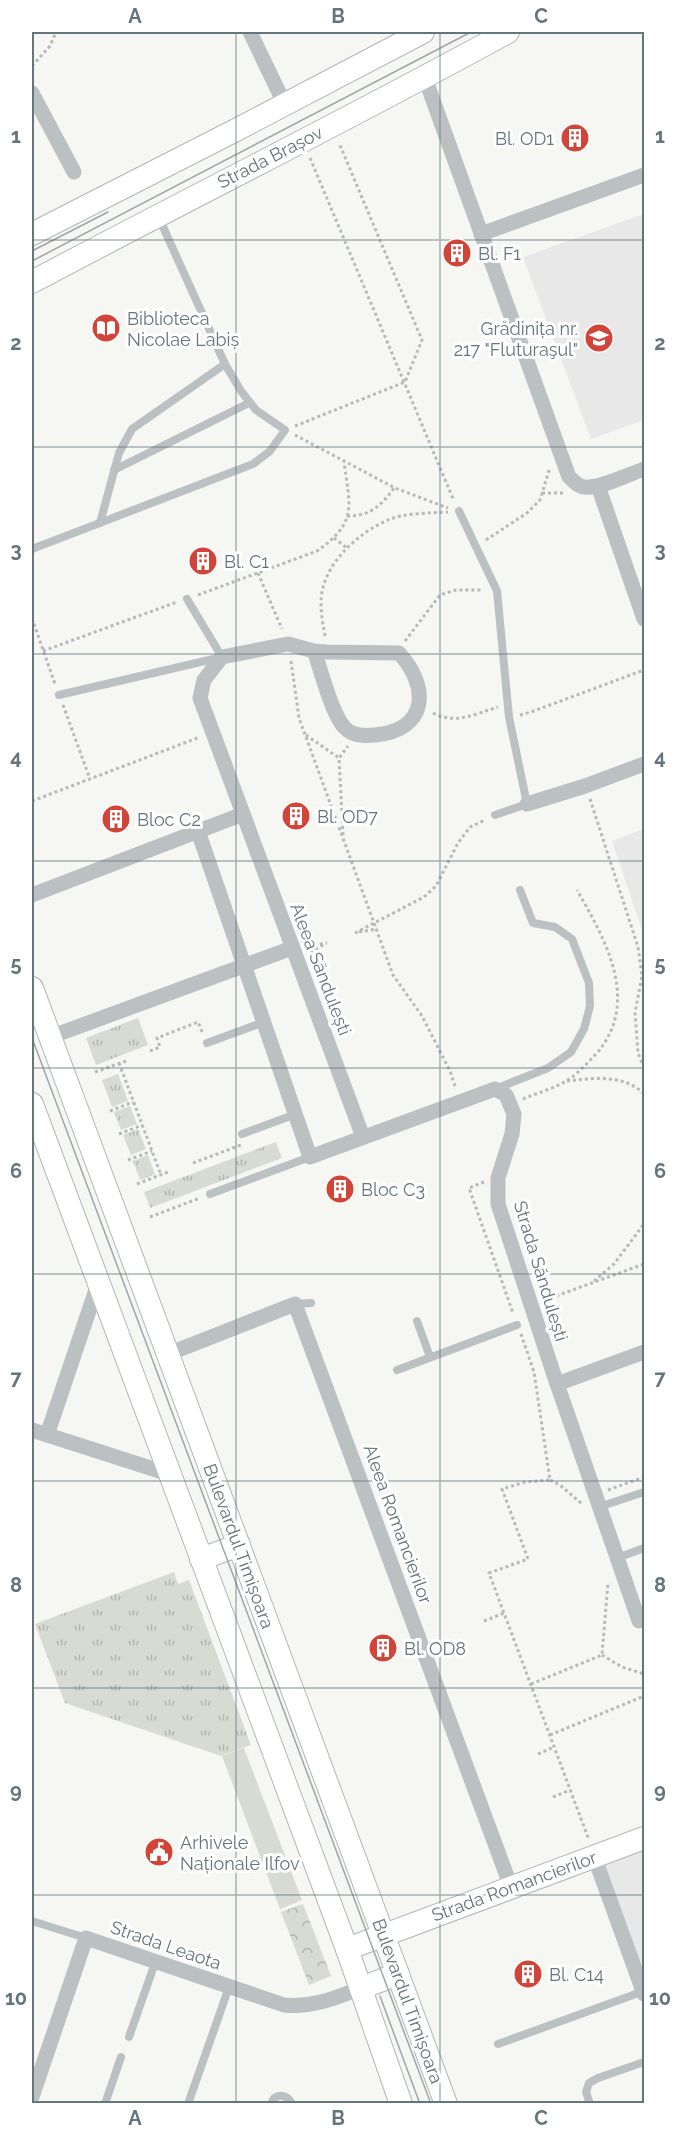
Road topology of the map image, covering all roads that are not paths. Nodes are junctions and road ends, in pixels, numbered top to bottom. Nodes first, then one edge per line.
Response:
1 (250, 32) edge
2 (423, 32) edge
3 (508, 32) edge
4 (425, 78) junction
5 (32, 93) edge
6 (285, 105) junction
7 (74, 172) dead end
8 (645, 175) edge
9 (158, 215) junction
10 (32, 234) edge
11 (481, 234) junction
12 (32, 282) edge
13 (225, 364) junction
14 (249, 402) junction
15 (645, 469) edge
16 (114, 470) junction
17 (598, 486) junction
18 (459, 512) road end
19 (100, 523) junction
20 (32, 549) edge
21 (187, 599) road end
22 (645, 619) edge
23 (320, 652) junction
24 (222, 657) junction
25 (59, 695) dead end
26 (645, 764) edge
27 (527, 804) junction
28 (243, 814) junction
29 (495, 815) road end
30 (198, 831) junction
31 (520, 890) dead end
32 (32, 895) edge
33 (292, 948) junction
34 (244, 965) junction
35 (32, 988) edge
36 (264, 1022) junction
37 (50, 1037) junction
38 (207, 1043) dead end
39 (495, 1089) junction
40 (32, 1104) edge
41 (296, 1114) junction
42 (242, 1134) dead end
43 (363, 1137) junction
44 (310, 1157) junction
45 (210, 1194) road end
46 (98, 1284) junction
47 (311, 1303) dead end
48 (295, 1304) junction
49 (417, 1321) dead end
50 (517, 1325) dead end
51 (645, 1352) edge
52 (168, 1354) junction
53 (430, 1357) junction
54 (397, 1370) dead end
55 (557, 1384) junction
56 (32, 1430) edge
57 (47, 1435) junction
58 (169, 1474) junction
59 (645, 1492) edge
60 (597, 1501) junction
61 (239, 1545) junction
62 (645, 1548) edge
63 (617, 1558) junction
64 (201, 1559) junction
65 (642, 1621) edge
66 (645, 1838) edge
67 (594, 1856) junction
68 (511, 1887) junction
69 (32, 1920) edge
70 (384, 1935) junction
71 (86, 1938) junction
72 (347, 1949) junction
73 (155, 1963) junction
74 (398, 1974) junction
75 (229, 1987) junction
76 (361, 1988) junction
77 (644, 1992) edge
78 (129, 2037) dead end
79 (498, 2044) dead end
80 (121, 2057) dead end
81 (645, 2062) edge
82 (32, 2097) edge
83 (105, 2103) edge
84 (188, 2103) edge
85 (271, 2103) edge
86 (292, 2103) edge
87 (401, 2103) edge
88 (446, 2103) edge
89 (590, 2103) edge

1 - 6 street
2 - 6 main road
3 - 4 main road, Strada Brașov
4 - 9 main road, Strada Brașov
4 - 11 street
5 - 7 street
6 - 10 main road
8 - 11 street
9 - 12 main road, Strada Brașov
9 - 13 lane
11 - 17 street
13 - 14 lane
13 - 16 lane
14 - 16 lane
14 - 19 lane
15 - 17 street
16 - 19 lane
17 - 22 street
18 - 27 lane
19 - 20 lane
21 - 24 lane
23 - 23 street
23 - 24 street
24 - 25 lane
24 - 28 street, Aleea Săndulești
26 - 27 street
27 - 29 lane
28 - 30 street
28 - 33 street, Aleea Săndulești
30 - 32 street
30 - 34 street
31 - 39 lane
33 - 34 street
33 - 43 street, Aleea Săndulești
34 - 36 street
34 - 37 street
35 - 37 main road, Bulevardul Timișoara
36 - 38 lane
36 - 41 street
37 - 52 main road, Bulevardul Timișoara
39 - 43 street
39 - 55 street, Strada Săndulești
40 - 46 main road
41 - 42 lane
41 - 44 street
43 - 44 street
44 - 45 lane
46 - 57 street
46 - 58 main road
47 - 48 lane
48 - 52 street
48 - 68 street, Aleea Romancierilor
49 - 53 lane
50 - 53 lane
51 - 55 street
52 - 61 main road, Bulevardul Timișoara
53 - 54 lane
55 - 60 street, Strada Săndulești
56 - 57 street
57 - 58 street
58 - 64 main road
59 - 60 lane
60 - 63 street, Strada Săndulești
61 - 64 main road
61 - 70 main road, Bulevardul Timișoara
62 - 63 lane
63 - 65 street, Strada Săndulești
64 - 72 main road
66 - 67 main road, Strada Romancierilor
67 - 68 main road, Strada Romancierilor
67 - 77 street
68 - 70 main road, Strada Romancierilor
69 - 71 lane
70 - 72 main road, Strada Romancierilor
70 - 74 main road, Bulevardul Timișoara
71 - 73 street, Strada Leaota
71 - 82 street, Strada Leaota
72 - 76 main road
73 - 75 street, Strada Leaota
73 - 78 lane
74 - 76 main road
74 - 88 main road, Bulevardul Timișoara
75 - 76 street, Strada Leaota
75 - 84 lane
76 - 87 main road
77 - 79 lane
80 - 83 lane
81 - 89 lane
85 - 86 lane

